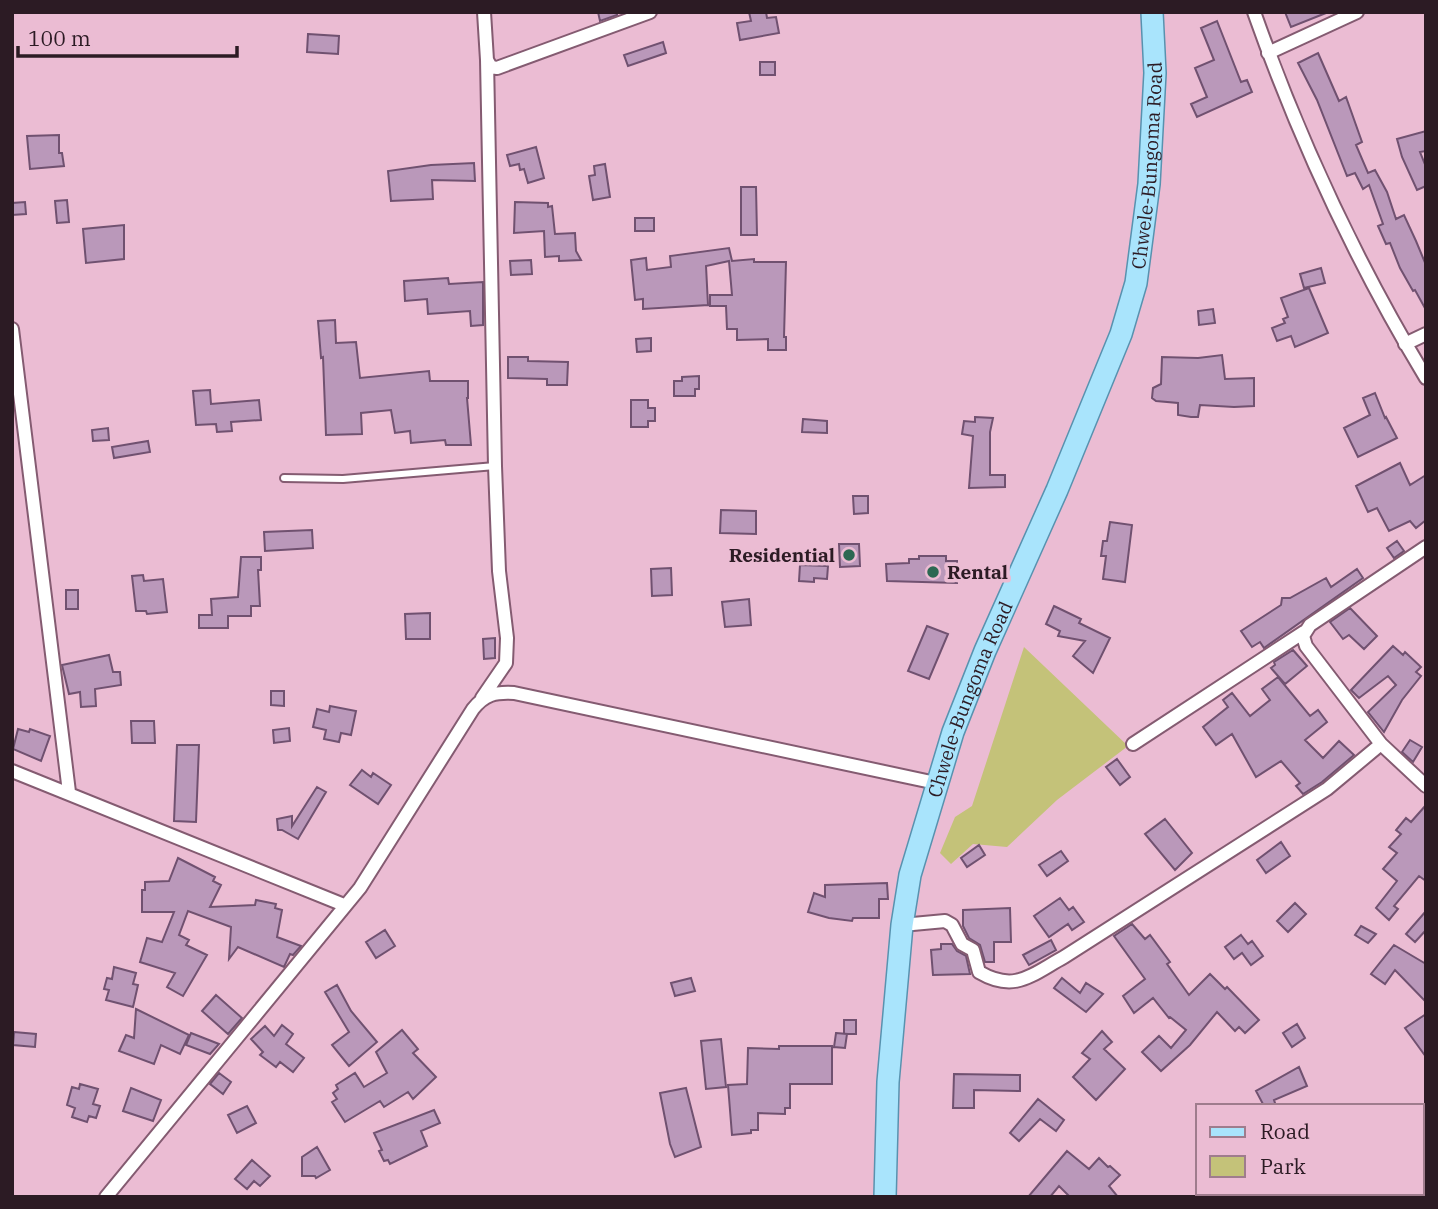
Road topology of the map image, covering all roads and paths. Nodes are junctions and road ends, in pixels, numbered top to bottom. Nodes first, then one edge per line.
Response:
1 (484, 12) edge
2 (650, 12) edge
3 (1152, 12) edge
4 (1254, 12) edge
5 (1357, 12) edge
6 (1268, 53) junction
7 (487, 60) junction
8 (12, 329) edge
9 (1426, 334) edge
10 (1405, 344) junction
11 (1426, 378) edge
12 (495, 466) junction
13 (284, 478) dead end
14 (1426, 547) edge
15 (1304, 632) junction
16 (482, 698) junction
17 (1133, 744) dead end
18 (1381, 744) junction
19 (12, 771) edge
20 (936, 783) junction
21 (1426, 786) edge
22 (69, 792) junction
23 (344, 905) junction
24 (902, 925) junction
25 (106, 1197) edge
26 (884, 1197) edge

1 - 7 street
2 - 7 street
3 - 20 main road, Chwele-Bungoma Road
4 - 6 street
5 - 6 street
6 - 10 street
7 - 12 street
8 - 22 street
9 - 10 street
10 - 11 street
12 - 13 lane
12 - 16 street
14 - 15 street
15 - 17 street
15 - 18 street
16 - 20 street
16 - 23 street
18 - 21 street
18 - 24 street
19 - 22 street
20 - 24 main road, Chwele-Bungoma Road
22 - 23 street
23 - 25 street
24 - 26 main road, Chwele-Bungoma Road

